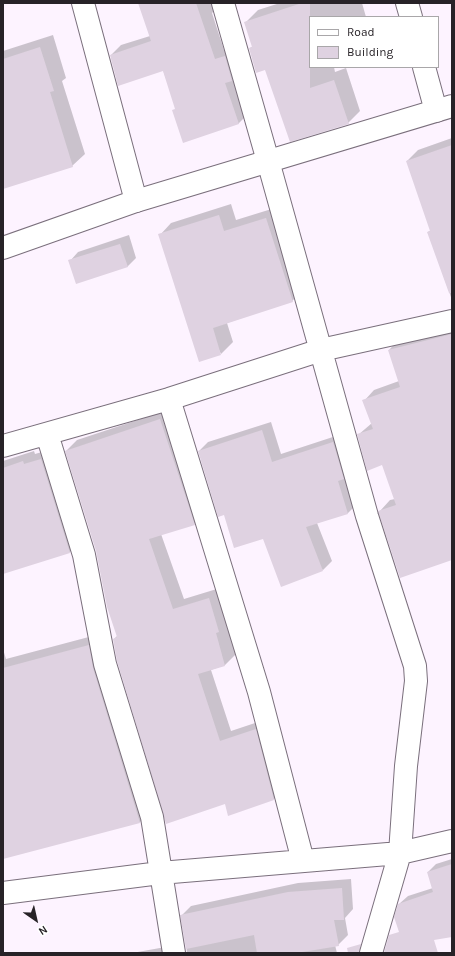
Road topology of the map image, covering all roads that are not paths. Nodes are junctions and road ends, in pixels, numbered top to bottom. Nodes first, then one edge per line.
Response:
1 (83, 3) edge
2 (223, 3) edge
3 (407, 3) edge
4 (411, 16) edge
5 (424, 68) edge
6 (444, 108) edge
7 (268, 161) junction
8 (136, 201) junction
9 (3, 248) edge
10 (452, 321) edge
11 (322, 350) junction
12 (169, 398) junction
13 (47, 434) junction
14 (3, 446) edge
15 (452, 841) edge
16 (400, 853) junction
17 (303, 861) junction
18 (160, 873) junction
19 (3, 893) edge
20 (174, 953) edge
21 (370, 953) edge

1 - 8 street
2 - 7 street
3 - 4 street
5 - 6 street
6 - 7 street
7 - 8 street
7 - 11 street
8 - 9 street
10 - 11 street
11 - 12 street
11 - 16 street
12 - 13 street
12 - 17 street
13 - 14 street
13 - 18 street
15 - 16 street
16 - 17 street
16 - 21 street
17 - 18 street
18 - 19 street
18 - 20 street

